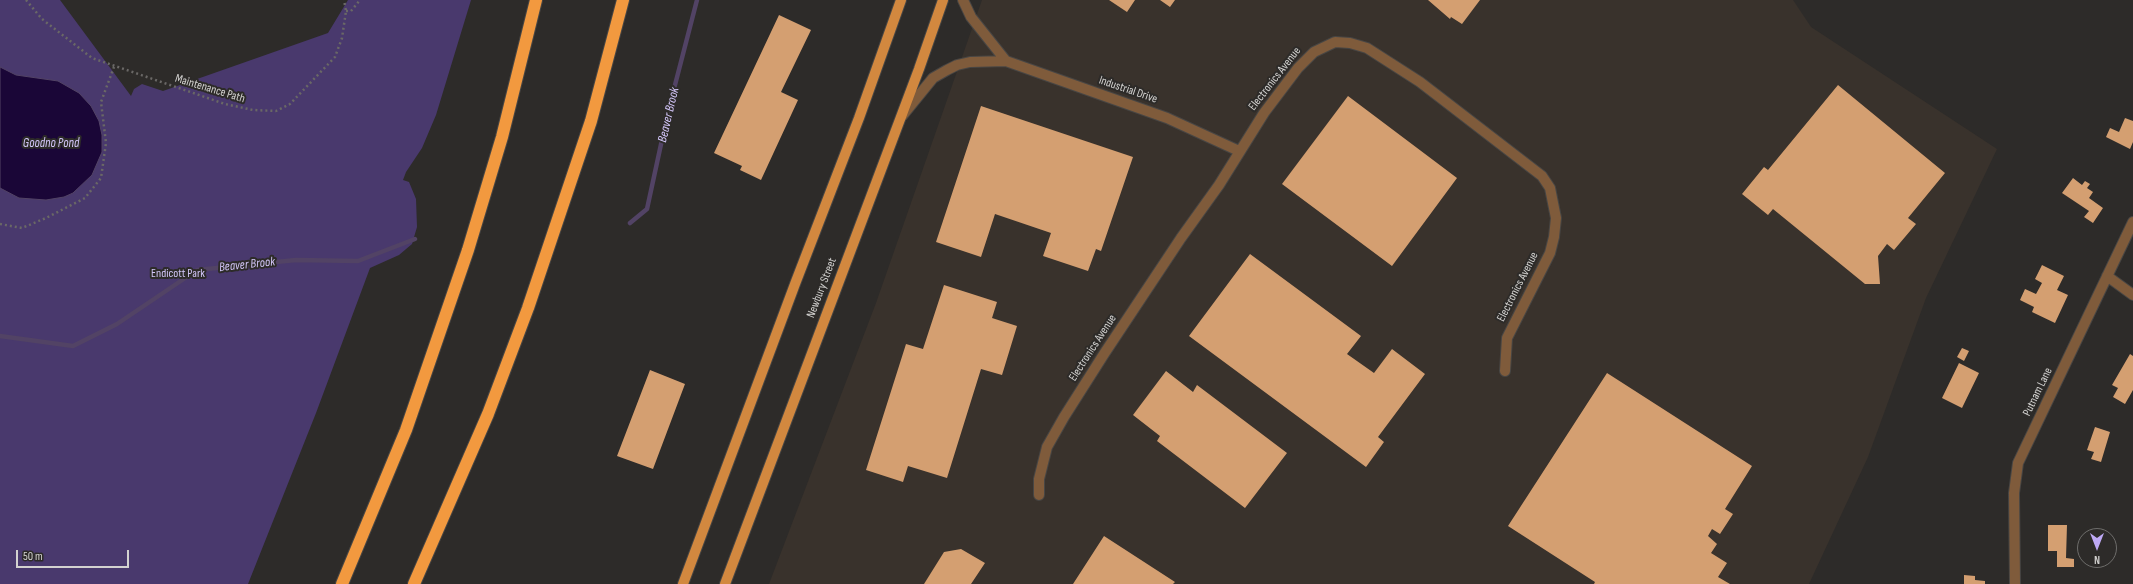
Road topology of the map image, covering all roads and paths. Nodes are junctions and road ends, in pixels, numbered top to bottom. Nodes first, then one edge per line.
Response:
1 (26, 0) edge
2 (344, 0) edge
3 (360, 0) edge
4 (536, 0) edge
5 (623, 0) edge
6 (901, 0) edge
7 (943, 0) edge
8 (963, 0) edge
9 (346, 11) junction
10 (1006, 61) junction
11 (114, 67) junction
12 (900, 120) junction
13 (1239, 151) junction
14 (2133, 222) edge
15 (0, 224) edge
16 (2108, 276) junction
17 (2133, 295) edge
18 (1505, 371) dead end
19 (1039, 494) dead end
20 (342, 584) edge
21 (414, 584) edge
22 (683, 584) edge
23 (725, 584) edge
24 (2015, 584) edge

1 - 11 path, Maintenance Path
2 - 9 path, Maintenance Path
3 - 9 path
4 - 20 highway
5 - 21 highway
6 - 22 main road
7 - 12 main road, Newbury Street
8 - 10 street
9 - 11 path, Maintenance Path
10 - 12 street, Industrial Drive
10 - 13 street, Industrial Drive
11 - 15 path
12 - 23 main road, Newbury Street
13 - 18 street, Electronics Avenue
13 - 19 street, Electronics Avenue
14 - 16 street, Putnam Lane
16 - 17 street
16 - 24 street, Putnam Lane

